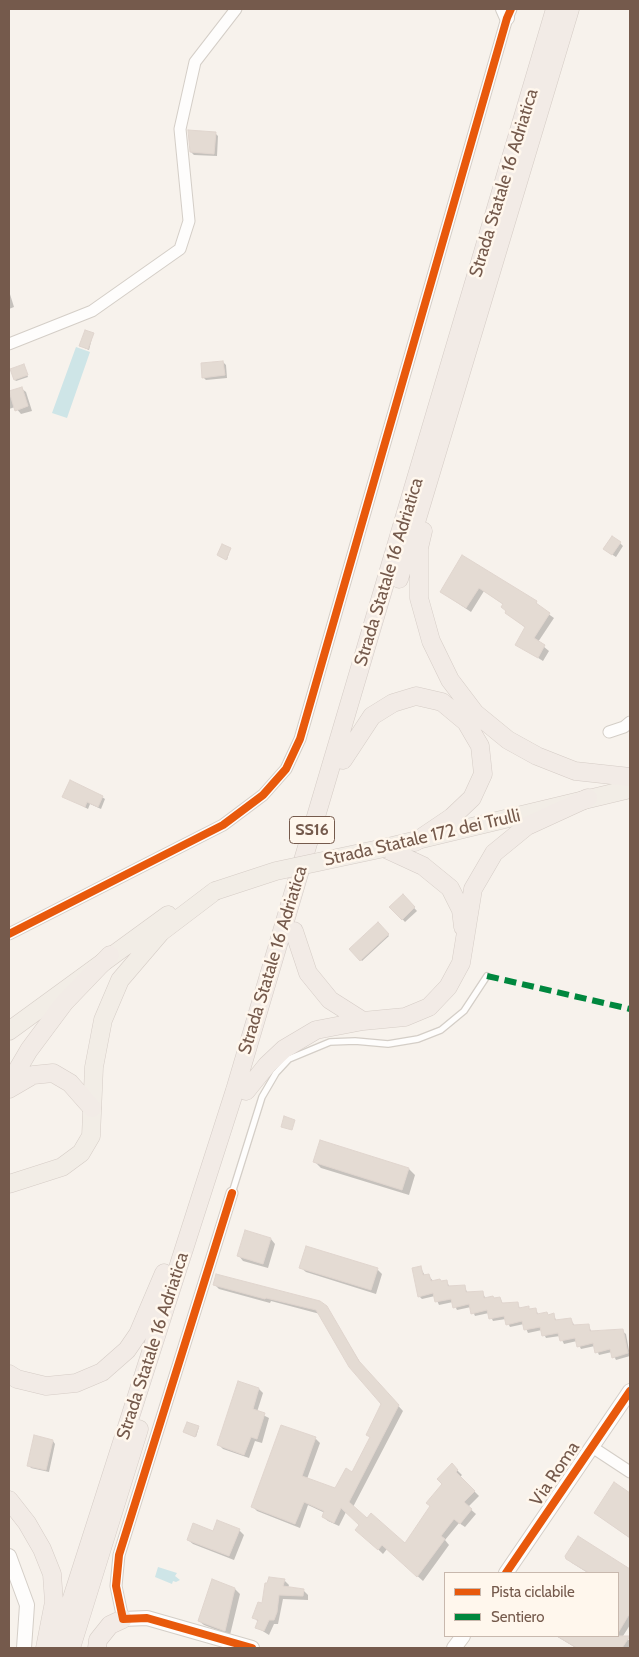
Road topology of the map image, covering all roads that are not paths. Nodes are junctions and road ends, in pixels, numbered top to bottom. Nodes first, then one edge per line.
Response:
1 (236, 9) edge
2 (555, 9) edge
3 (570, 9) edge
4 (507, 12) edge
5 (9, 344) edge
6 (437, 453) junction
7 (630, 722) edge
8 (609, 732) dead end
9 (343, 760) junction
10 (630, 776) edge
11 (630, 789) edge
12 (588, 798) junction
13 (415, 842) junction
14 (384, 848) junction
15 (215, 891) junction
16 (294, 931) junction
17 (9, 934) edge
18 (465, 940) junction
19 (110, 955) junction
20 (487, 976) dead end
21 (363, 1021) junction
22 (9, 1031) edge
23 (245, 1057) junction
24 (9, 1084) edge
25 (9, 1089) edge
26 (246, 1091) junction
27 (92, 1108) junction
28 (9, 1184) edge
29 (232, 1193) joint
30 (9, 1374) edge
31 (630, 1391) edge
32 (592, 1447) junction
33 (630, 1472) edge
34 (9, 1500) edge
35 (9, 1556) edge
36 (507, 1572) edge
37 (123, 1618) junction
38 (462, 1637) edge
39 (24, 1648) edge
40 (45, 1648) edge
41 (56, 1648) edge
42 (71, 1648) edge
43 (96, 1648) edge
44 (252, 1648) edge
45 (454, 1648) edge

1 - 5 street
2 - 23 highway, Strada Statale 16 Adriatica / SS16
3 - 6 highway, Strada Statale 16 Adriatica / SS16
4 - 17 street
6 - 9 highway, Strada Statale 16 Adriatica / SS16
6 - 10 highway
7 - 8 street
9 - 13 highway
9 - 16 highway, Strada Statale 16 Adriatica / SS16
11 - 12 main road, Strada Statale 172 dei Trulli
12 - 13 main road, Strada Statale 172 dei Trulli
12 - 18 highway
13 - 14 main road, Strada Statale 172 dei Trulli
14 - 15 main road, Strada Statale 172 dei Trulli, bridge
14 - 18 highway
15 - 19 main road
15 - 27 main road
16 - 21 highway
16 - 26 highway, Strada Statale 16 Adriatica / SS16
18 - 21 highway
19 - 22 main road
19 - 24 highway
20 - 29 lane
21 - 26 highway
23 - 30 highway
23 - 41 highway, Strada Statale 16 Adriatica / SS16
25 - 27 highway
26 - 42 highway, Strada Statale 16 Adriatica / SS16
27 - 28 main road
29 - 37 street
31 - 32 street, Via Roma
32 - 33 street
32 - 36 street, Via Roma
34 - 40 highway
35 - 39 street
37 - 43 highway
37 - 44 street
38 - 45 street

